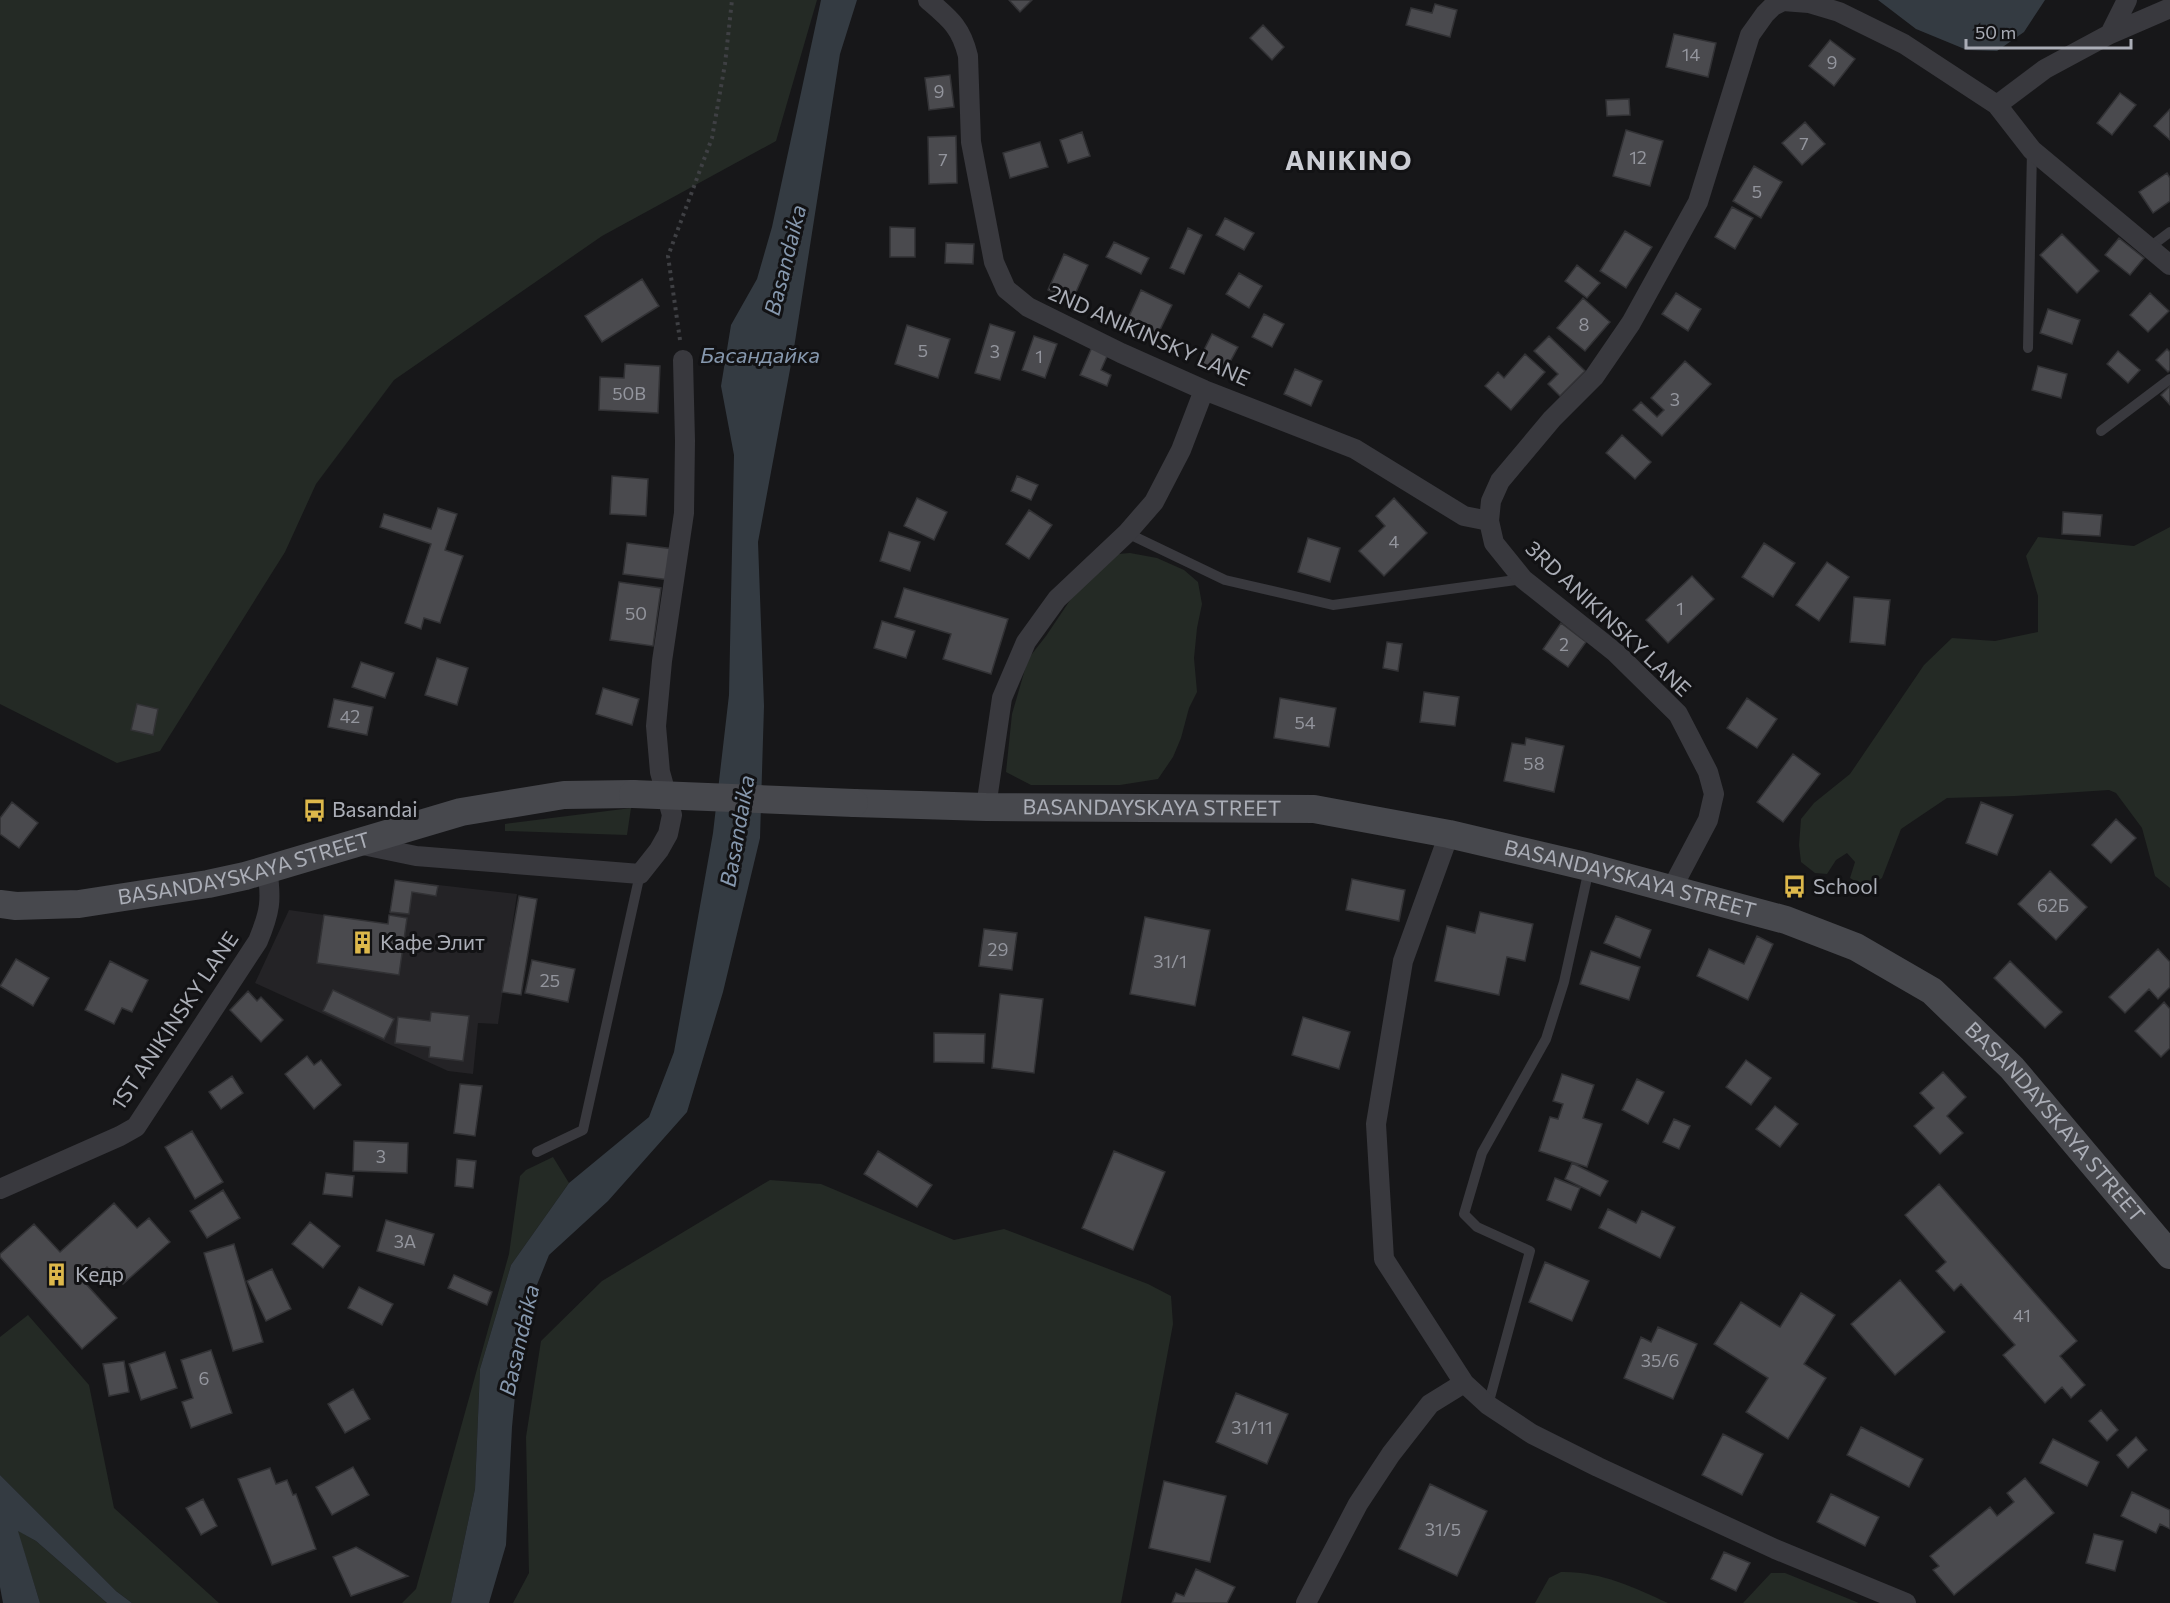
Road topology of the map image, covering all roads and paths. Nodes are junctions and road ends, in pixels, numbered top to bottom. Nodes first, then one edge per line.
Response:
1 (732, 0) edge
2 (928, 0) edge
3 (2127, 0) edge
4 (2170, 8) edge
5 (2110, 34) junction
6 (1997, 105) junction
7 (2032, 150) junction
8 (2170, 232) edge
9 (2150, 247) junction
10 (2170, 265) edge
11 (2028, 348) dead end
12 (683, 360) joint
13 (2170, 379) edge
14 (1204, 390) junction
15 (2101, 430) dead end
16 (1489, 520) junction
17 (1127, 533) junction
18 (1523, 579) junction
19 (986, 807) junction
20 (1449, 834) junction
21 (355, 844) junction
22 (1589, 867) junction
23 (267, 869) junction
24 (640, 873) junction
25 (1671, 890) junction
26 (0, 904) edge
27 (537, 1152) dead end
28 (0, 1189) edge
29 (2170, 1255) edge
30 (1464, 1383) junction
31 (1488, 1405) junction
32 (1306, 1603) edge
33 (1906, 1603) edge

1 - 12 path
2 - 14 street, 2ND ANIKINSKY LANE
3 - 5 street
4 - 5 street
5 - 6 street
6 - 7 street
6 - 16 street
7 - 9 street
7 - 11 lane
8 - 9 lane
9 - 10 street
12 - 24 street
13 - 15 lane
14 - 16 street, 2ND ANIKINSKY LANE
14 - 17 street
16 - 18 street, 3RD ANIKINSKY LANE
17 - 18 lane
17 - 19 street
18 - 25 street, 3RD ANIKINSKY LANE
19 - 20 street, BASANDAYSKAYA STREET
19 - 21 street, BASANDAYSKAYA STREET, bridge
20 - 22 street, BASANDAYSKAYA STREET
20 - 30 street
21 - 23 street, BASANDAYSKAYA STREET
21 - 24 street
22 - 25 street, BASANDAYSKAYA STREET
22 - 31 lane
23 - 26 street, BASANDAYSKAYA STREET
23 - 28 street, 1ST ANIKINSKY LANE
24 - 27 lane
25 - 29 street, BASANDAYSKAYA STREET
30 - 31 street
30 - 32 street
31 - 33 street

